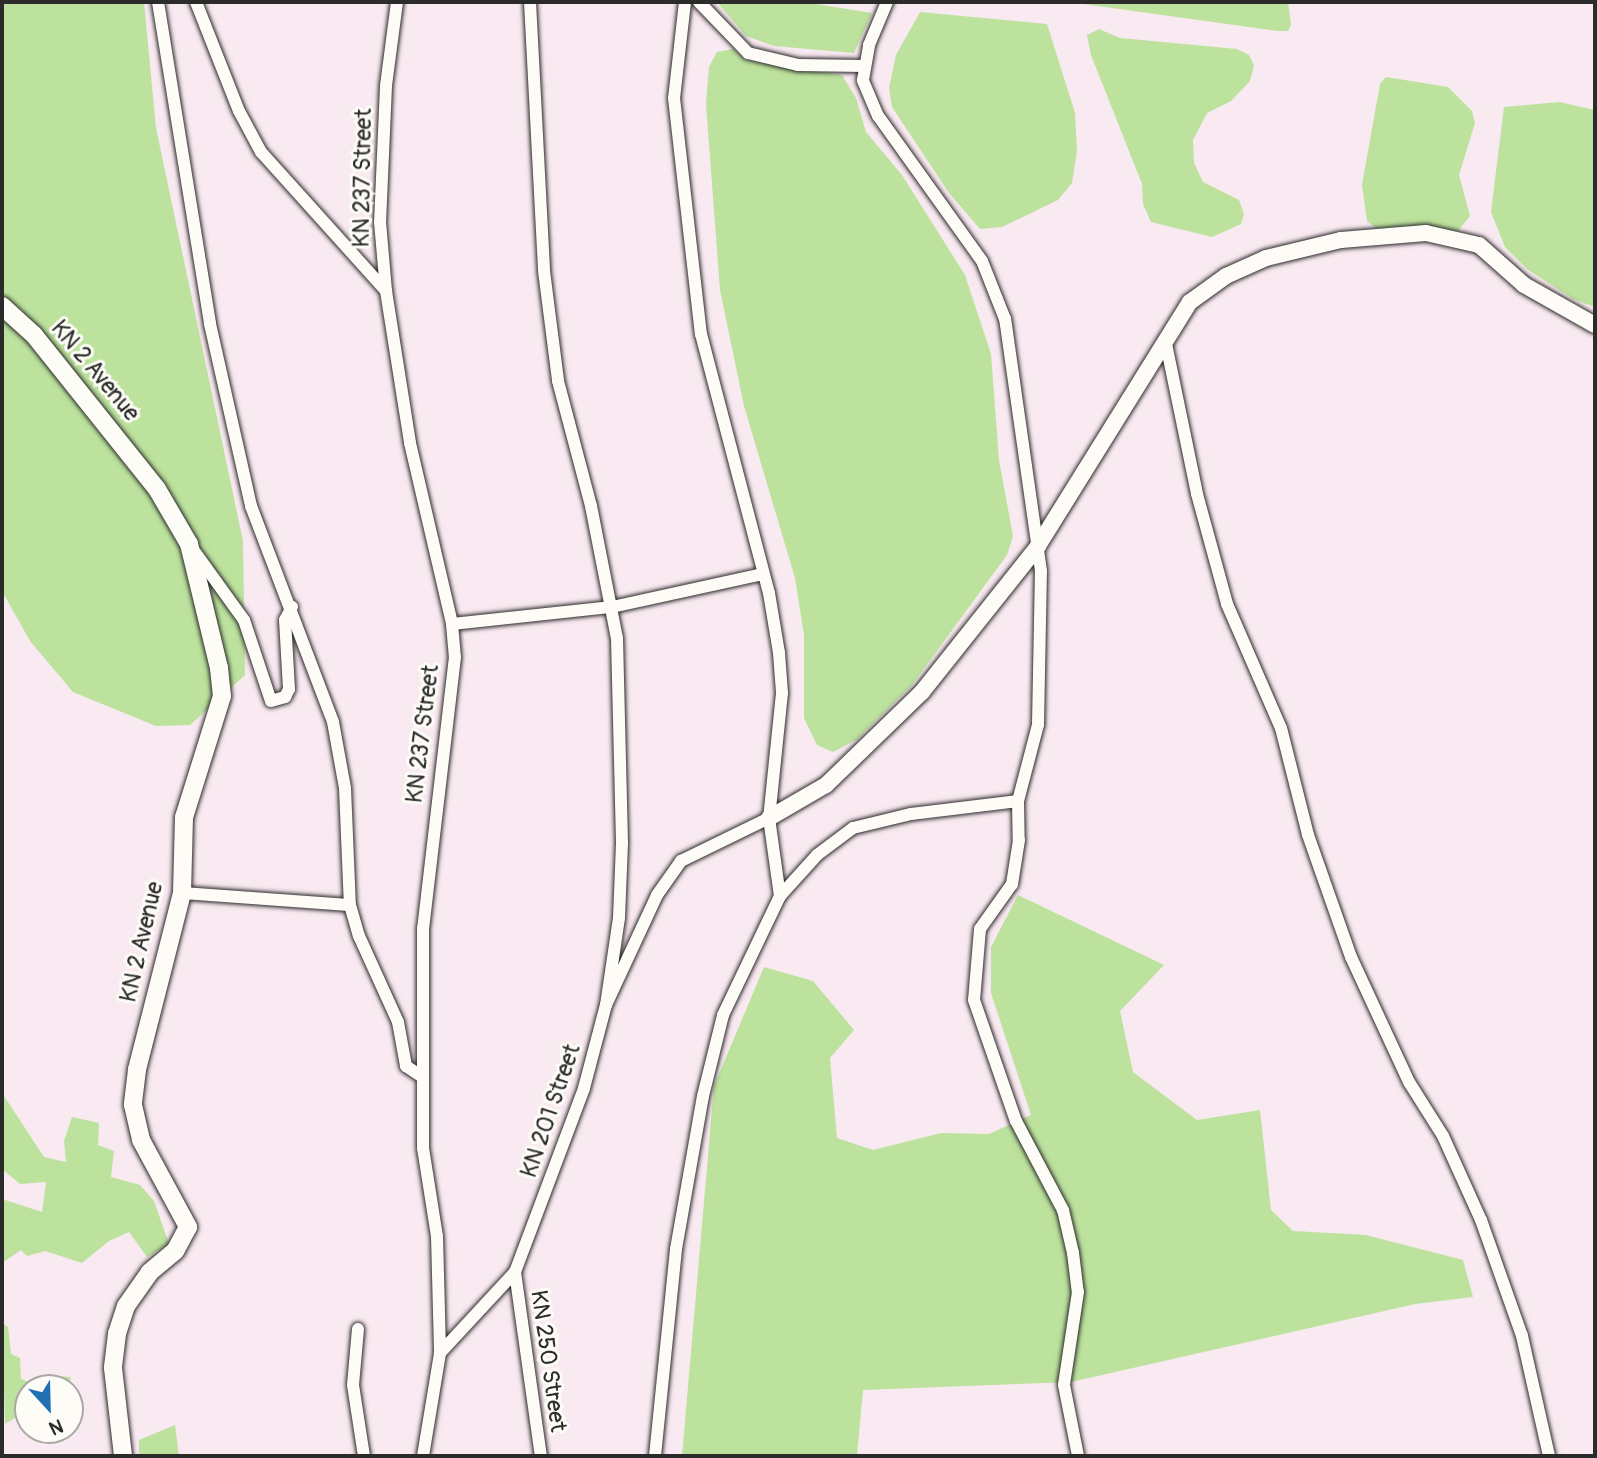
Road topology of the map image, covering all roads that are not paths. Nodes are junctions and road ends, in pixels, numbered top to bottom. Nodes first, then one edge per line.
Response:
1 (158, 2) edge
2 (196, 2) edge
3 (397, 2) edge
4 (530, 2) edge
5 (685, 2) edge
6 (699, 2) edge
7 (887, 2) edge
8 (866, 66) junction
9 (386, 291) junction
10 (2, 306) edge
11 (1595, 325) edge
12 (1165, 338) junction
13 (189, 544) junction
14 (1038, 546) junction
15 (763, 574) junction
16 (292, 607) junction
17 (612, 607) junction
18 (452, 624) junction
19 (1018, 801) junction
20 (769, 818) junction
21 (182, 893) junction
22 (780, 896) junction
23 (349, 905) junction
24 (606, 1006) junction
25 (421, 1076) junction
26 (515, 1272) junction
27 (358, 1329) dead end
28 (440, 1353) junction
29 (123, 1456) edge
30 (364, 1456) edge
31 (422, 1456) edge
32 (541, 1456) edge
33 (655, 1456) edge
34 (1078, 1456) edge
35 (1549, 1456) edge

1 - 16 street
2 - 9 street
3 - 9 street, KN 237 Street
4 - 17 street
5 - 15 street
6 - 8 street
7 - 8 street
8 - 14 street
9 - 18 street, KN 237 Street
10 - 13 main road, KN 2 Avenue
11 - 12 street
12 - 14 street
12 - 35 street
13 - 16 street
13 - 21 main road, KN 2 Avenue
14 - 19 street
14 - 20 street
15 - 17 street
15 - 20 street
16 - 23 street
17 - 18 street
17 - 24 street
18 - 25 street, KN 237 Street
19 - 22 street
19 - 34 street
20 - 22 street
20 - 24 street, KN 201 Street
21 - 23 street
21 - 29 main road, KN 2 Avenue
22 - 33 street
23 - 25 street
24 - 26 street, KN 201 Street
25 - 28 street, KN 237 Street
26 - 28 street, KN 201 Street
26 - 32 street, KN 250 Street
27 - 30 street
28 - 31 street

